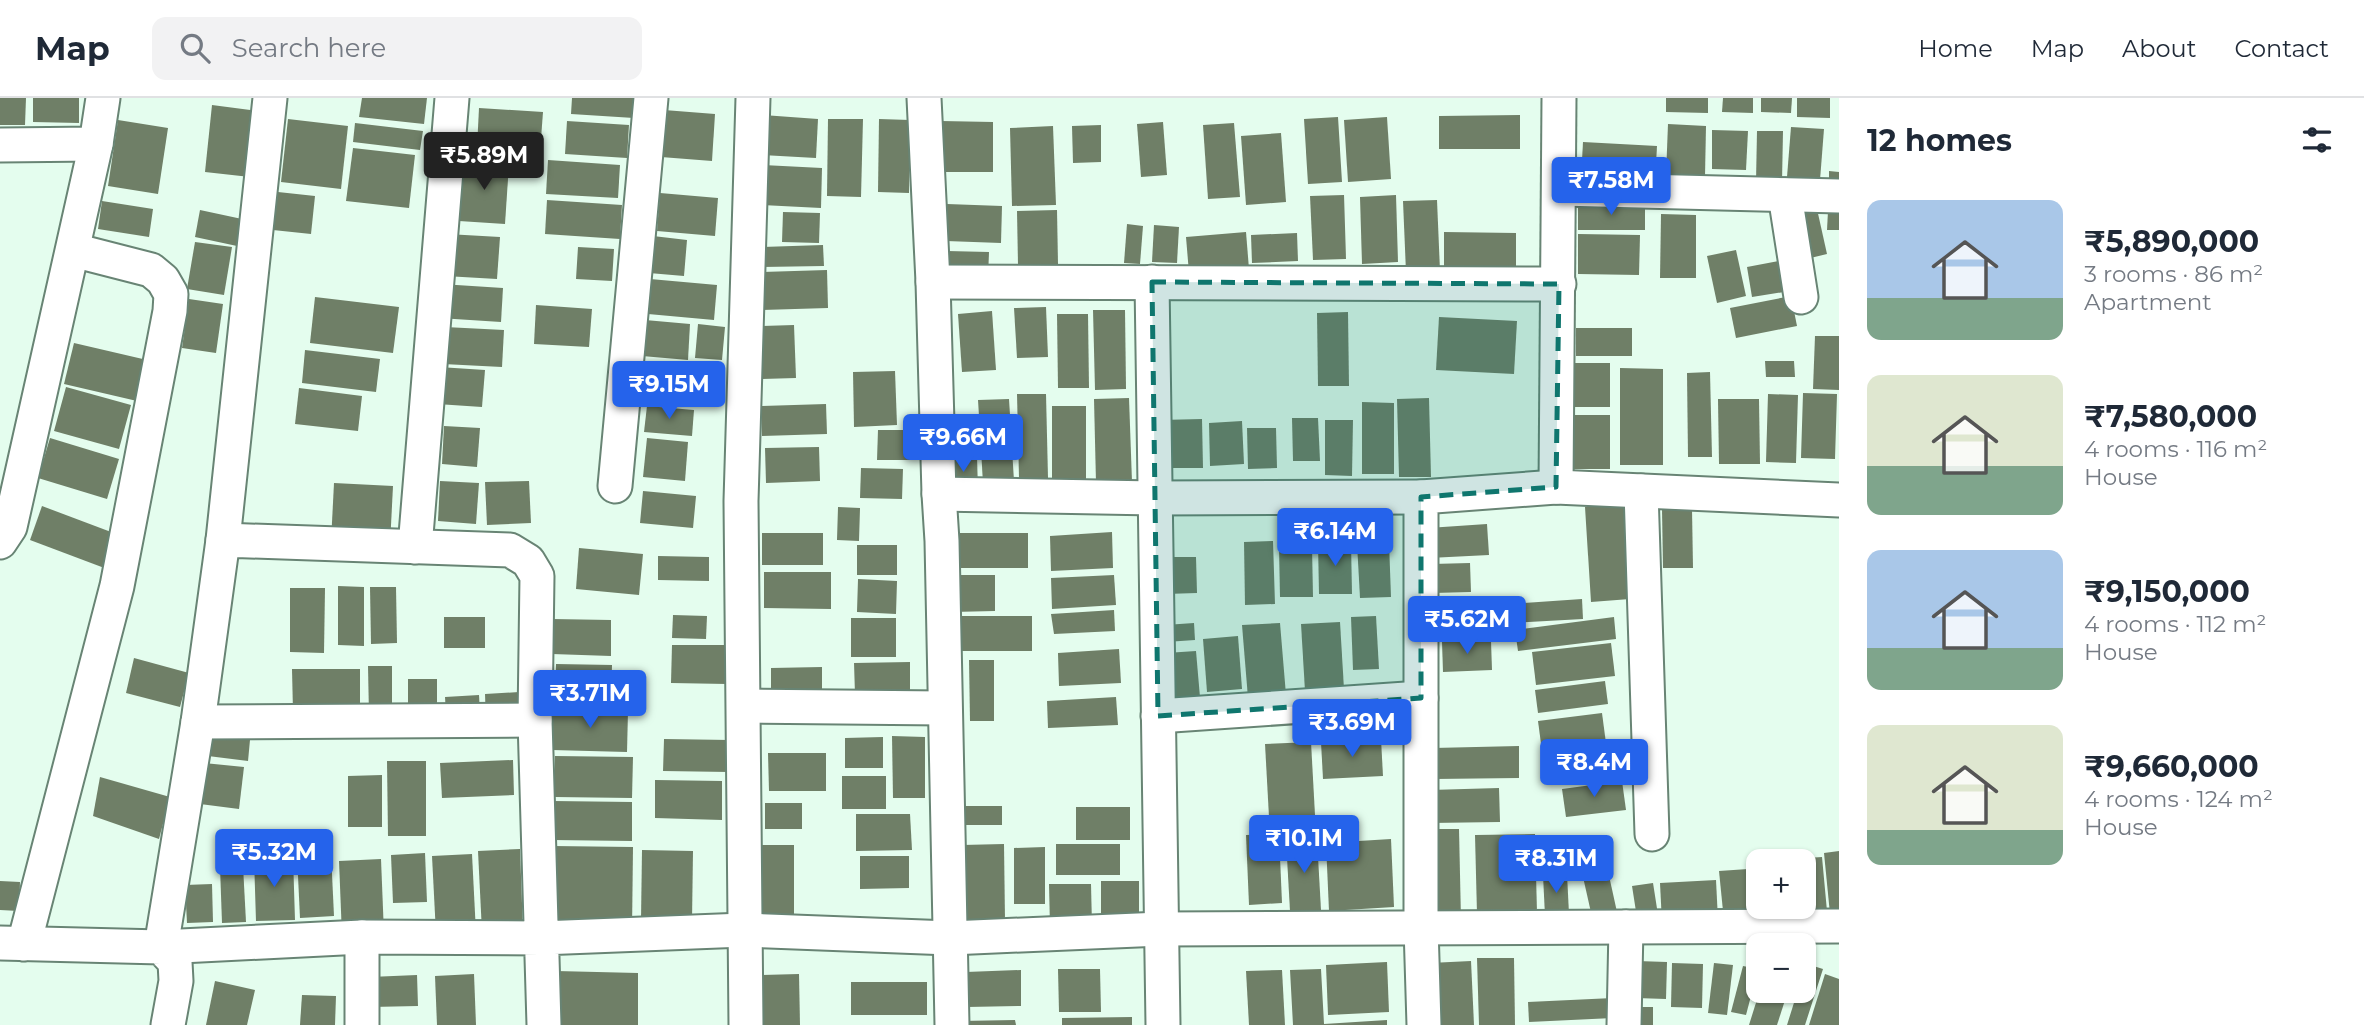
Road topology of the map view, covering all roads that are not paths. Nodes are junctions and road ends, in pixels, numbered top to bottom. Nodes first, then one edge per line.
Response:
1 (103, 98) edge
2 (270, 98) edge
3 (452, 98) edge
4 (651, 98) edge
5 (753, 98) edge
6 (924, 98) edge
7 (1559, 98) edge
8 (96, 144) junction
9 (0, 145) edge
10 (1560, 190) junction
11 (1785, 195) junction
12 (1839, 196) edge
13 (73, 250) junction
14 (933, 282) junction
15 (1152, 282) junction
16 (1559, 284) junction
17 (1801, 297) dead end
18 (615, 486) dead end
19 (1556, 487) junction
20 (1641, 491) junction
21 (939, 494) junction
22 (1421, 497) junction
23 (1155, 498) junction
24 (1839, 500) edge
25 (223, 540) junction
26 (0, 542) edge
27 (415, 547) junction
28 (1421, 698) junction
29 (744, 706) junction
30 (944, 708) junction
31 (1158, 716) junction
32 (535, 720) junction
33 (198, 722) junction
34 (1652, 834) dead end
35 (1839, 926) edge
36 (1421, 927) junction
37 (1626, 927) junction
38 (1161, 929) junction
39 (744, 930) junction
40 (362, 937) junction
41 (541, 938) junction
42 (950, 938) junction
43 (12, 944) edge
44 (161, 947) junction
45 (168, 1025) edge
46 (362, 1025) edge
47 (544, 1025) edge
48 (746, 1025) edge
49 (952, 1025) edge
50 (1163, 1025) edge
51 (1424, 1025) edge
52 (1624, 1025) edge

1 - 8 street
2 - 25 street
3 - 27 street
4 - 18 street
5 - 29 street
6 - 14 street
7 - 10 street
8 - 9 street
8 - 13 street
10 - 11 street
10 - 16 street
11 - 12 street
11 - 17 street
13 - 26 street
13 - 43 street
14 - 15 street
14 - 21 street
15 - 16 street
15 - 23 street
16 - 19 street
19 - 20 street
19 - 22 street
20 - 24 street
20 - 34 street
21 - 23 street
21 - 30 street
22 - 23 street
22 - 28 street
23 - 31 street
25 - 27 street
25 - 33 street
27 - 32 street
28 - 31 street
28 - 36 street
29 - 30 street
29 - 39 street
30 - 42 street
31 - 38 street
32 - 33 street
32 - 41 street
33 - 44 street
35 - 37 street
36 - 37 street
36 - 38 street
36 - 51 street
37 - 52 street
38 - 42 street
38 - 50 street
39 - 41 street
39 - 42 street
39 - 48 street
40 - 41 street
40 - 44 street
40 - 46 street
41 - 47 street
42 - 49 street
43 - 44 street
44 - 45 street

